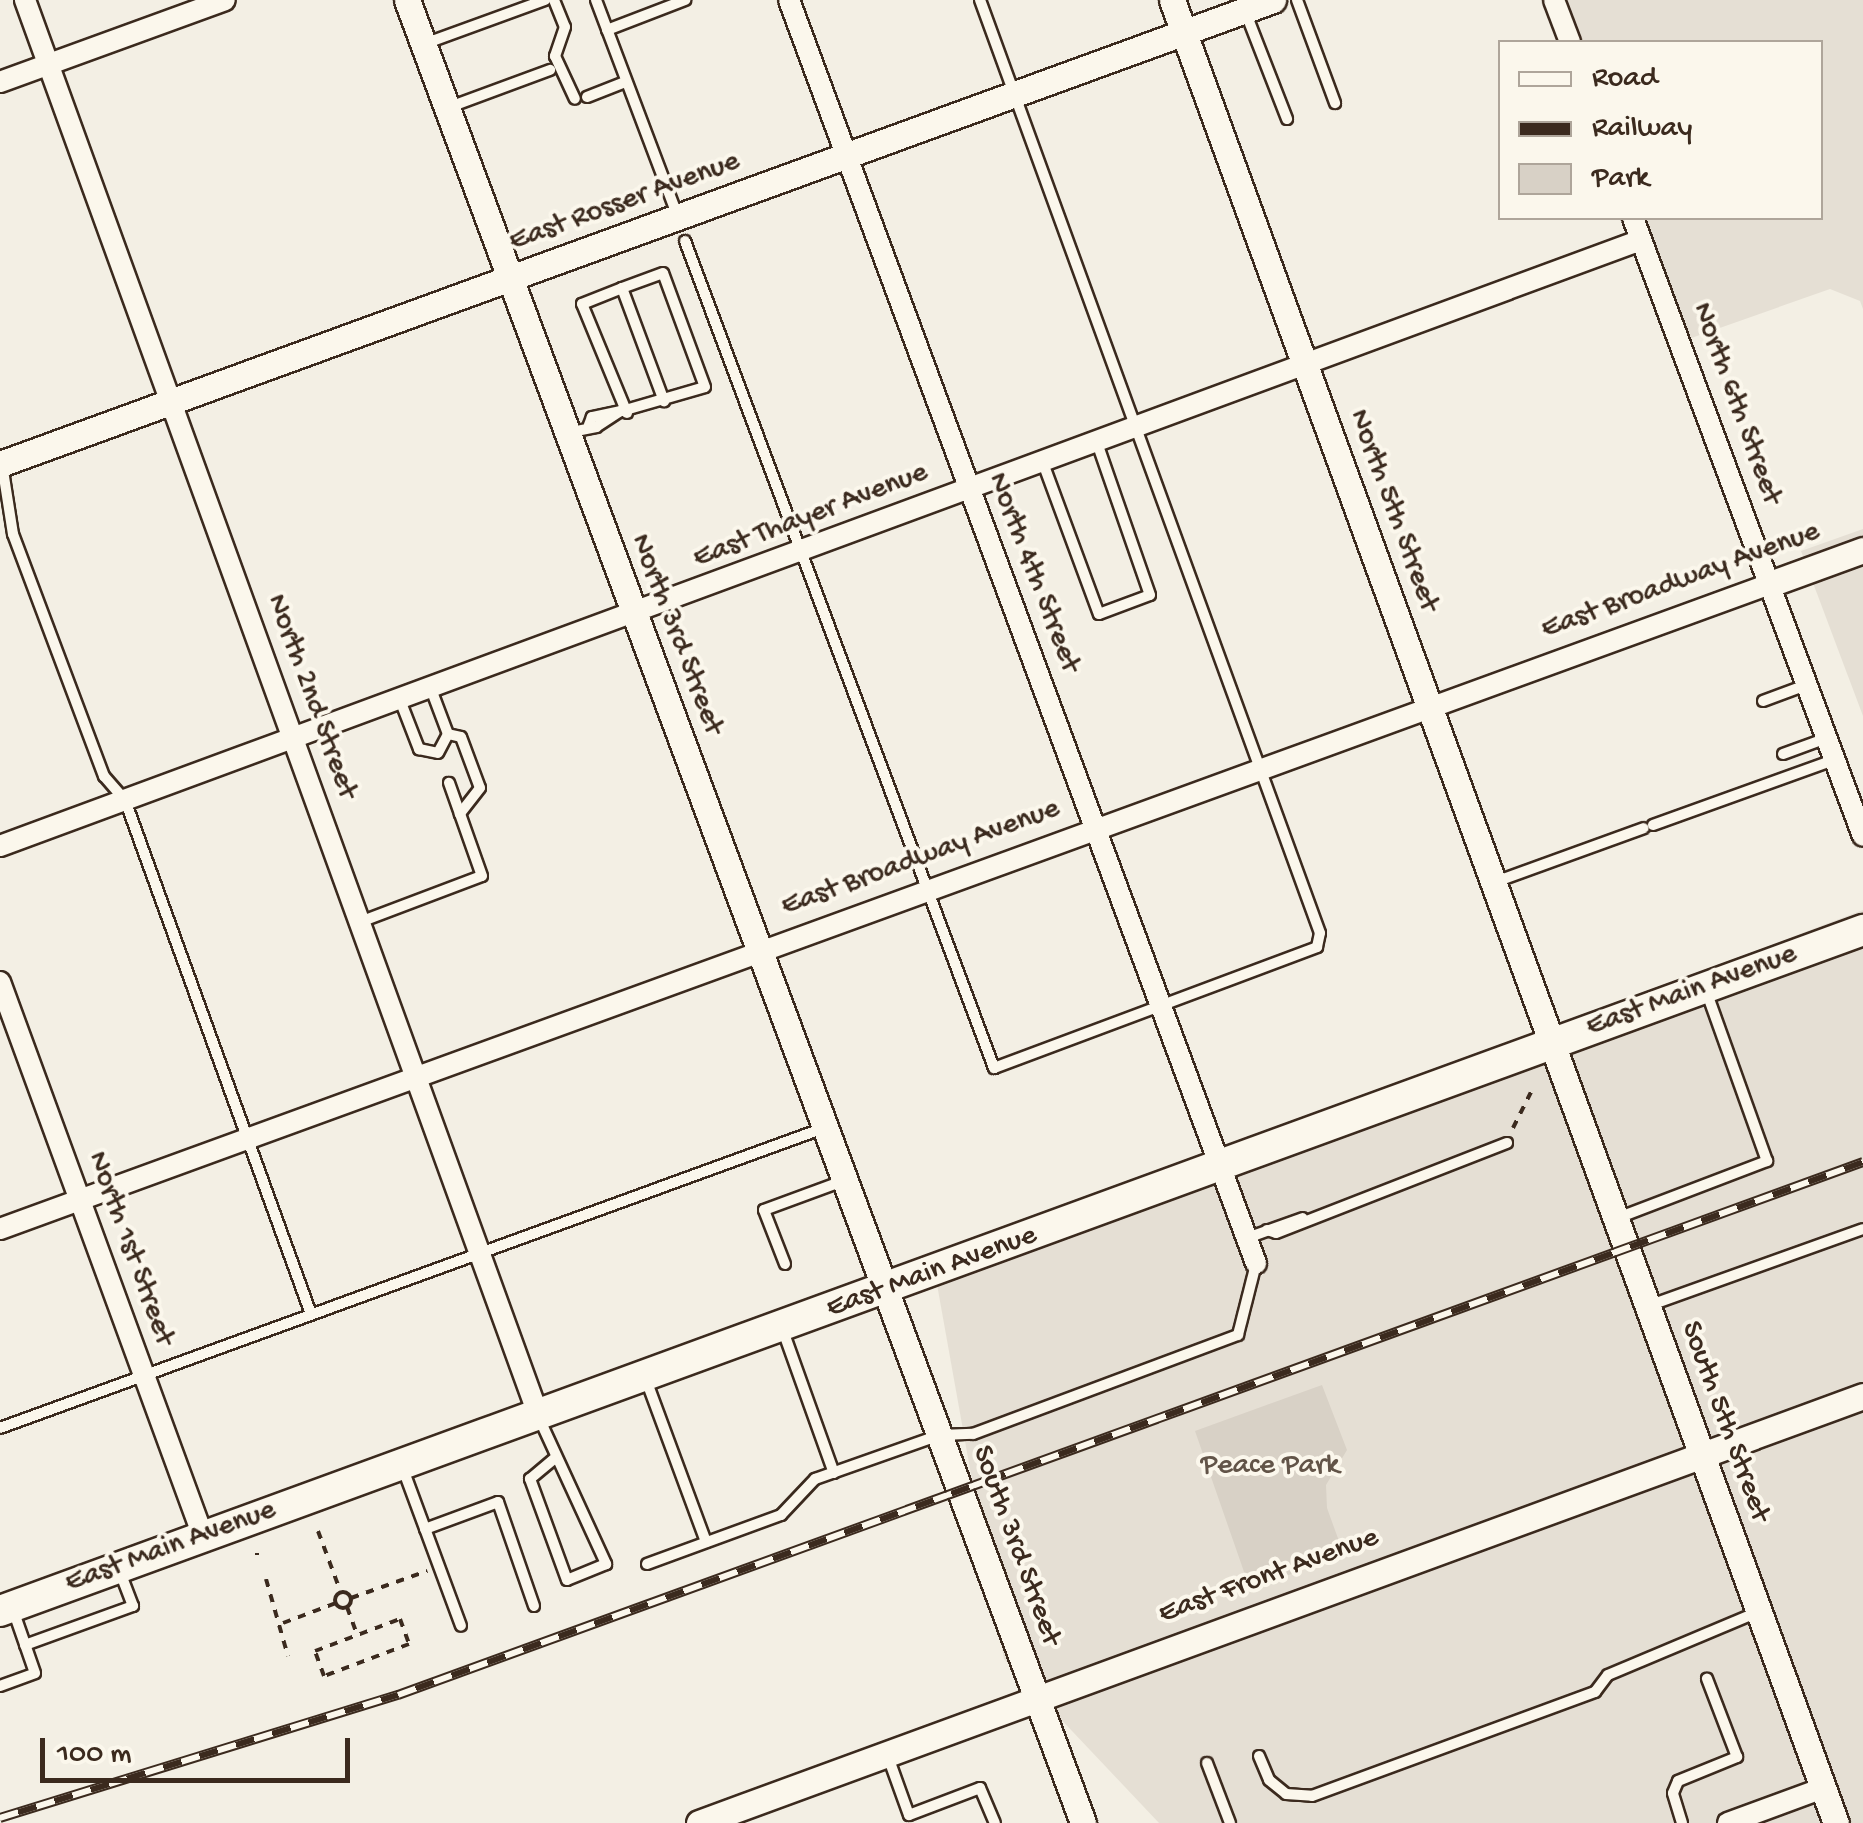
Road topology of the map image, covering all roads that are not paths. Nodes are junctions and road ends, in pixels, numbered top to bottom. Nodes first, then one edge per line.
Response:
1 (25, 0) edge
2 (225, 0) edge
3 (407, 0) edge
4 (544, 0) edge
5 (554, 0) edge
6 (596, 0) edge
7 (685, 0) edge
8 (789, 0) edge
9 (980, 0) edge
10 (1172, 0) edge
11 (1272, 0) edge
12 (1297, 0) edge
13 (1554, 0) edge
14 (1245, 10) junction
15 (607, 30) junction
16 (1184, 32) junction
17 (1569, 40) edge
18 (423, 44) junction
19 (49, 65) junction
20 (550, 70) dead end
21 (0, 82) edge
22 (625, 82) junction
23 (1014, 94) junction
24 (1335, 104) dead end
25 (446, 108) junction
26 (1287, 119) dead end
27 (845, 157) junction
28 (1634, 220) edge
29 (681, 229) junction
30 (1641, 240) junction
31 (510, 280) junction
32 (622, 288) junction
33 (1304, 367) junction
34 (664, 401) junction
35 (172, 402) junction
36 (624, 412) junction
37 (577, 429) junction
38 (1136, 429) junction
39 (1097, 443) junction
40 (1, 462) edge
41 (1043, 463) junction
42 (967, 490) junction
43 (1863, 550) edge
44 (800, 554) junction
45 (1770, 584) junction
46 (632, 616) junction
47 (1807, 684) junction
48 (431, 689) junction
49 (400, 700) junction
50 (1763, 700) dead end
51 (1431, 710) junction
52 (448, 734) junction
53 (1827, 738) junction
54 (294, 739) junction
55 (1783, 754) dead end
56 (1834, 760) junction
57 (1260, 770) junction
58 (449, 783) dead end
59 (125, 800) junction
60 (460, 814) junction
61 (1100, 830) junction
62 (1863, 836) edge
63 (0, 846) edge
64 (1494, 882) junction
65 (926, 891) junction
66 (360, 922) junction
67 (1863, 930) edge
68 (760, 951) junction
69 (0, 982) edge
70 (1705, 988) junction
71 (1162, 1007) junction
72 (1551, 1044) junction
73 (417, 1076) junction
74 (824, 1128) junction
75 (248, 1138) junction
76 (1506, 1144) road end
77 (1220, 1167) junction
78 (844, 1180) junction
79 (79, 1200) junction
80 (1614, 1219) junction
81 (0, 1229) edge
82 (1863, 1230) edge
83 (1246, 1238) junction
84 (480, 1253) junction
85 (785, 1264) dead end
86 (1256, 1264) joint
87 (886, 1291) junction
88 (1647, 1307) junction
89 (311, 1314) junction
90 (782, 1328) junction
91 (144, 1376) junction
92 (644, 1376) junction
93 (1863, 1396) edge
94 (538, 1414) junction
95 (0, 1428) edge
96 (940, 1435) junction
97 (1702, 1454) junction
98 (554, 1459) junction
99 (401, 1464) junction
100 (834, 1473) junction
101 (425, 1529) junction
102 (203, 1536) junction
103 (706, 1542) junction
104 (647, 1564) dead end
105 (118, 1567) junction
106 (534, 1606) dead end
107 (6, 1609) edge
108 (1758, 1611) junction
109 (462, 1626) dead end
110 (25, 1646) junction
111 (1707, 1679) dead end
112 (0, 1686) edge
113 (1036, 1696) junction
114 (886, 1752) junction
115 (1260, 1756) dead end
116 (1207, 1764) dead end
117 (1823, 1788) junction
118 (925, 1809) junction
119 (699, 1823) edge
120 (930, 1823) edge
121 (994, 1823) edge
122 (1083, 1823) edge
123 (1230, 1823) edge
124 (1682, 1823) edge
125 (1728, 1823) edge
126 (1836, 1823) edge

1 - 19 street, North 2nd Street
2 - 19 street
3 - 18 street, North 3rd Street
4 - 18 lane
5 - 22 lane
6 - 15 lane
7 - 15 lane
8 - 27 street, North 4th Street
9 - 23 lane
10 - 16 street, North 5th Street
11 - 14 street, East Rosser Avenue
12 - 24 lane
13 - 17 street
14 - 16 street, East Rosser Avenue
14 - 26 lane
15 - 22 lane
16 - 23 street, East Rosser Avenue
16 - 33 street, North 5th Street
18 - 25 street, North 3rd Street
19 - 21 street
19 - 35 street, North 2nd Street
20 - 25 lane
22 - 29 lane
23 - 27 street, East Rosser Avenue
23 - 38 lane
25 - 31 street, North 3rd Street
27 - 29 street, East Rosser Avenue
27 - 42 street, North 4th Street
28 - 30 street, North 6th Street
29 - 31 street, East Rosser Avenue
29 - 44 lane
30 - 33 street, East Thayer Avenue
30 - 45 street, North 6th Street
31 - 35 street, East Rosser Avenue
31 - 37 street, North 3rd Street
32 - 34 lane
32 - 34 lane
32 - 36 lane
33 - 38 street, East Thayer Avenue
33 - 51 street, North 5th Street
34 - 36 lane
35 - 40 street, East Rosser Avenue
35 - 54 street, North 2nd Street
36 - 37 lane
37 - 46 street, North 3rd Street
38 - 39 street, East Thayer Avenue
38 - 57 lane
39 - 41 street, East Thayer Avenue
39 - 41 lane
40 - 59 lane
41 - 42 street, East Thayer Avenue
42 - 44 street, East Thayer Avenue
42 - 61 street, North 4th Street
43 - 45 street, East Broadway Avenue
44 - 46 street, East Thayer Avenue
44 - 65 lane
45 - 47 street, North 6th Street
45 - 51 street, East Broadway Avenue
46 - 48 street, East Thayer Avenue
46 - 68 street, North 3rd Street
47 - 50 lane
47 - 53 street, North 6th Street
48 - 49 street, East Thayer Avenue
48 - 52 lane
49 - 52 lane
49 - 54 street, East Thayer Avenue
51 - 57 street, East Broadway Avenue
51 - 64 street, North 5th Street
52 - 60 lane
53 - 55 lane
53 - 56 street, North 6th Street
54 - 59 street, East Thayer Avenue
54 - 66 street, North 2nd Street
56 - 62 street, North 6th Street
56 - 64 lane
57 - 61 street, East Broadway Avenue
57 - 71 lane
58 - 60 lane
59 - 63 street, East Thayer Avenue
59 - 75 lane
60 - 66 lane
61 - 65 street, East Broadway Avenue
61 - 71 street, North 4th Street
64 - 72 street, North 5th Street
65 - 68 street, East Broadway Avenue
65 - 71 lane
66 - 73 street, North 2nd Street
67 - 70 main road, East Main Avenue
68 - 73 street, East Broadway Avenue
68 - 74 street, North 3rd Street
69 - 79 street, North 1st Street
70 - 72 main road, East Main Avenue
70 - 80 lane
71 - 77 street, North 4th Street
72 - 77 main road, East Main Avenue
72 - 80 street, South 5th Street
73 - 75 street, East Broadway Avenue
73 - 84 street, North 2nd Street
74 - 78 street, North 3rd Street
74 - 84 lane
75 - 79 street, East Broadway Avenue
75 - 89 lane
76 - 83 lane
77 - 83 street, North 4th Street
77 - 87 main road, East Main Avenue
78 - 85 lane
78 - 87 street, North 3rd Street
79 - 81 street, East Broadway Avenue
79 - 91 street, North 1st Street
80 - 88 street, South 5th Street
82 - 88 lane
83 - 86 street, North 4th Street
84 - 89 lane
84 - 94 street, North 2nd Street
86 - 96 lane
87 - 90 main road, East Main Avenue
87 - 96 street, South 3rd Street
88 - 97 street, South 5th Street
89 - 91 lane
90 - 92 main road, East Main Avenue
90 - 100 lane
91 - 95 lane
91 - 102 street, North 1st Street
92 - 94 main road, East Main Avenue
92 - 103 lane
93 - 97 street, East Front Avenue
94 - 98 lane
94 - 99 main road, East Main Avenue
96 - 100 lane
96 - 113 street, South 3rd Street
97 - 108 street, South 5th Street
97 - 113 street, East Front Avenue
98 - 98 lane
99 - 101 lane
99 - 102 main road, East Main Avenue
100 - 103 lane
101 - 106 lane
101 - 109 lane
102 - 105 main road, East Main Avenue
103 - 104 lane
105 - 107 main road, East Main Avenue
105 - 110 lane
107 - 110 lane
108 - 115 lane
108 - 117 street, South 5th Street
110 - 112 lane
111 - 124 lane
113 - 114 street, East Front Avenue
113 - 122 street, South 3rd Street
114 - 118 lane
114 - 119 street, East Front Avenue
116 - 123 lane
117 - 125 street
117 - 126 street, South 5th Street
118 - 120 lane
118 - 121 lane

